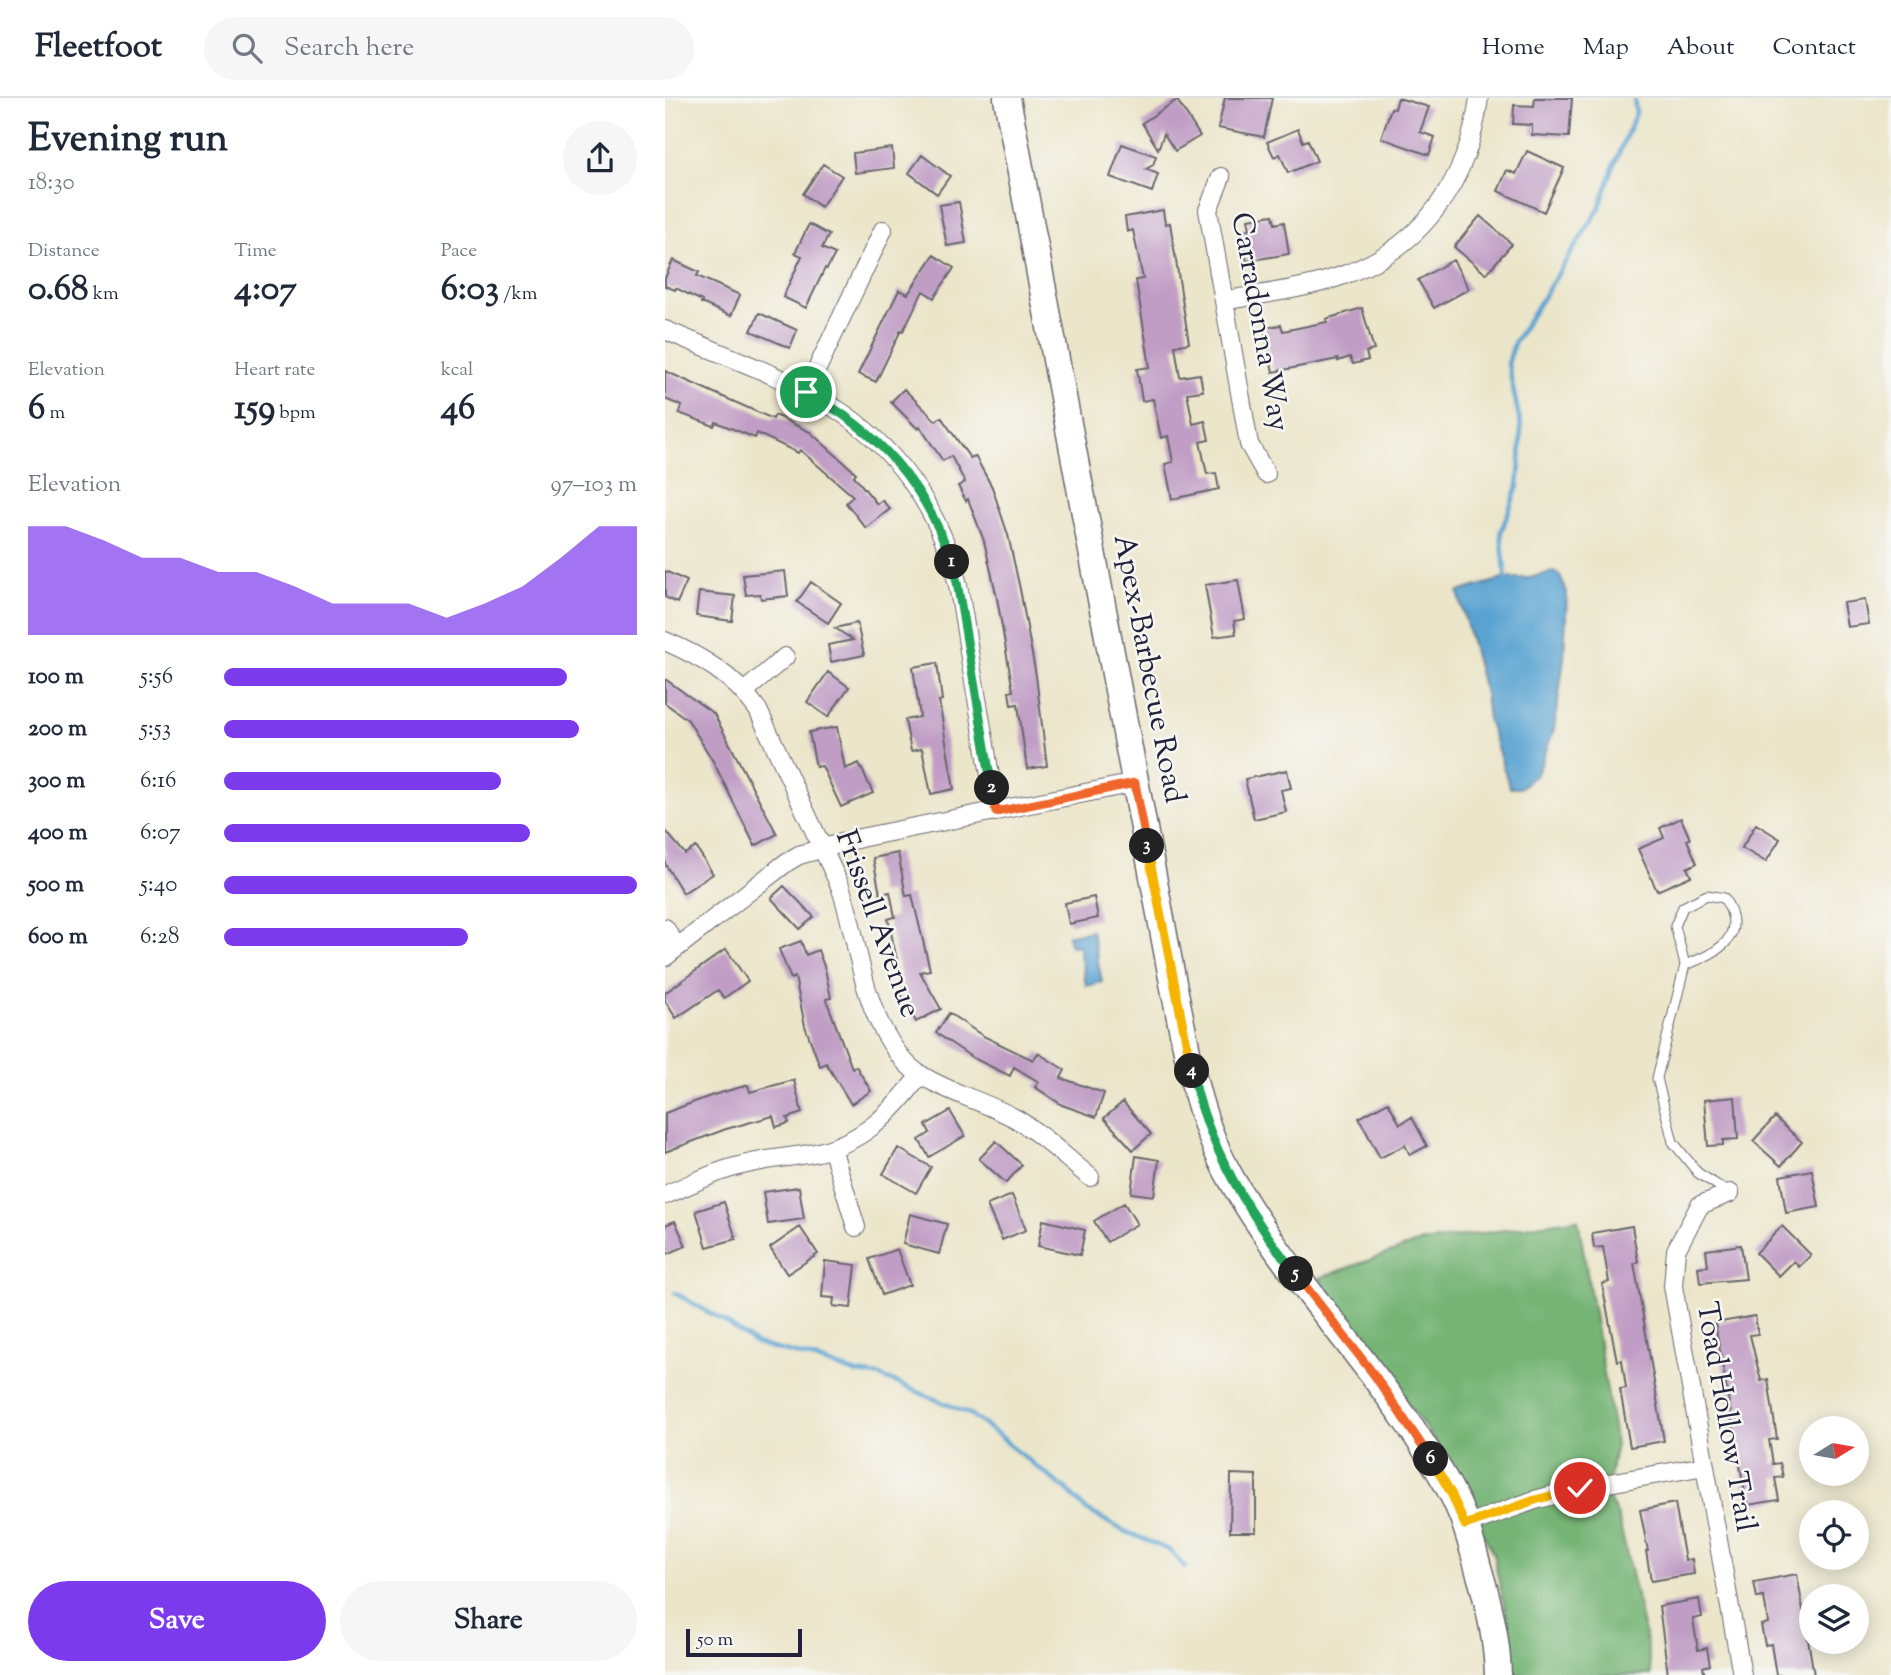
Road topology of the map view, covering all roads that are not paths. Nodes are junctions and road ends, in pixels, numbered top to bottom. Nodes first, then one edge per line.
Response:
1 (1007, 98) edge
2 (1479, 98) edge
3 (1221, 177) dead end
4 (883, 230) dead end
5 (1224, 301) junction
6 (665, 330) edge
7 (806, 392) junction
8 (1266, 474) dead end
9 (665, 641) edge
10 (785, 657) dead end
11 (745, 691) junction
12 (1135, 783) junction
13 (996, 812) junction
14 (822, 848) junction
15 (665, 928) edge
16 (671, 952) edge
17 (1685, 965) junction
18 (920, 1075) junction
19 (832, 1148) junction
20 (1090, 1177) dead end
21 (1730, 1193) joint
22 (665, 1195) edge
23 (856, 1227) dead end
24 (1705, 1466) junction
25 (1465, 1525) junction
26 (1498, 1675) edge
27 (1742, 1675) edge

1 - 12 street, Apex-Barbecue Road
2 - 5 street
3 - 5 street, Carradonna Way
4 - 7 street
5 - 8 street, Carradonna Way
6 - 7 street
7 - 13 street
9 - 11 street, Frissell Avenue
10 - 11 street
11 - 14 street, Frissell Avenue
12 - 13 street
12 - 25 street, Apex-Barbecue Road
13 - 14 street
14 - 16 street
14 - 18 street, Frissell Avenue
15 - 16 street
17 - 17 lane
17 - 21 lane
18 - 19 street
18 - 20 street, Frissell Avenue
19 - 22 street
19 - 23 street
21 - 24 street, Toad Hollow Trail
24 - 25 street
24 - 27 street, Toad Hollow Trail
25 - 26 street, Apex-Barbecue Road

